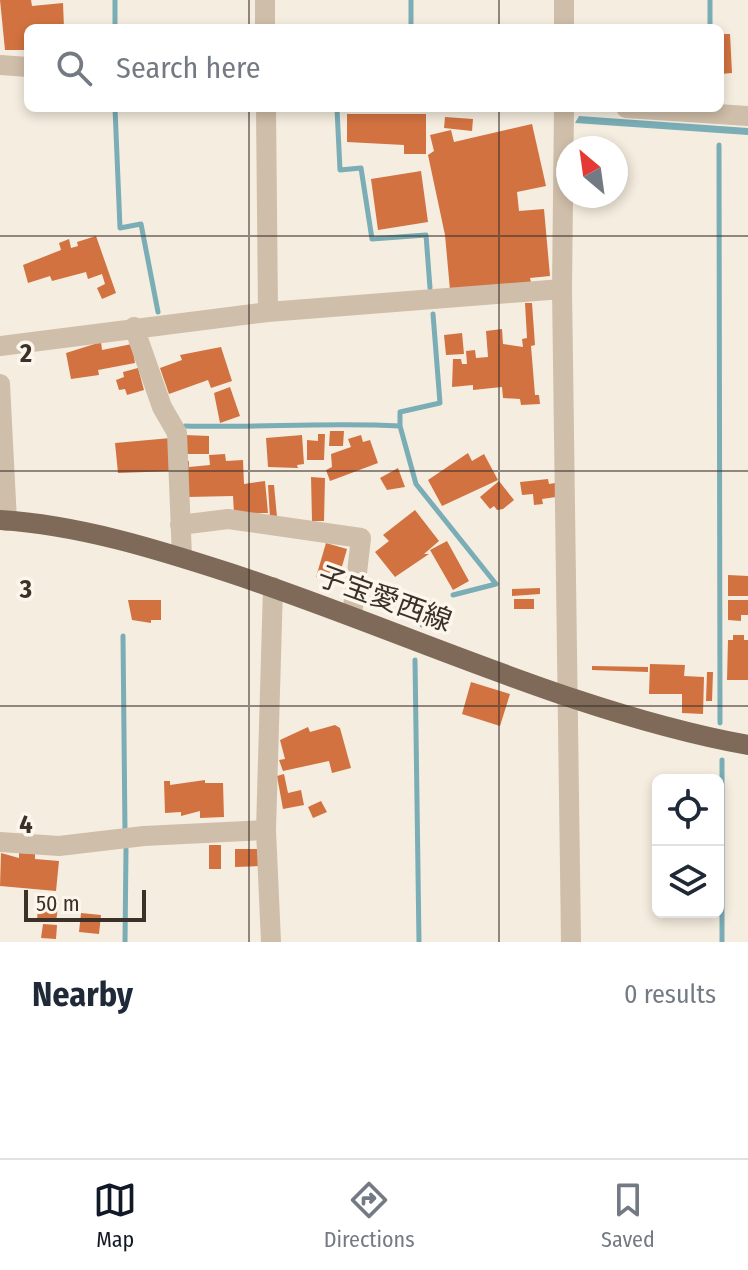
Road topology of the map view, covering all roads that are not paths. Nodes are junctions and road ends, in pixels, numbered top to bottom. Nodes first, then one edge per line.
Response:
1 (265, 0) edge
2 (564, 0) edge
3 (265, 24) edge
4 (564, 24) edge
5 (0, 65) edge
6 (24, 67) edge
7 (266, 112) edge
8 (564, 112) edge
9 (687, 112) edge
10 (748, 116) edge
11 (562, 289) junction
12 (268, 312) junction
13 (134, 327) junction
14 (0, 346) edge
15 (0, 384) edge
16 (3, 521) edge
17 (180, 525) junction
18 (182, 557) junction
19 (273, 587) junction
20 (352, 616) junction
21 (569, 696) junction
22 (748, 745) edge
23 (266, 830) junction
24 (0, 842) edge
25 (271, 942) edge
26 (571, 942) edge

1 - 3 street
2 - 4 street
5 - 6 street
7 - 12 street
8 - 11 street
9 - 10 street
11 - 12 street
11 - 21 street
12 - 13 street
13 - 14 street
13 - 17 street
15 - 16 street
16 - 18 main road, 子宝愛西線
17 - 18 street
17 - 20 street
18 - 19 main road, 子宝愛西線
19 - 20 main road, 子宝愛西線
19 - 23 street
20 - 21 main road, 子宝愛西線
21 - 22 main road, 子宝愛西線
21 - 26 street
23 - 24 street
23 - 25 street

